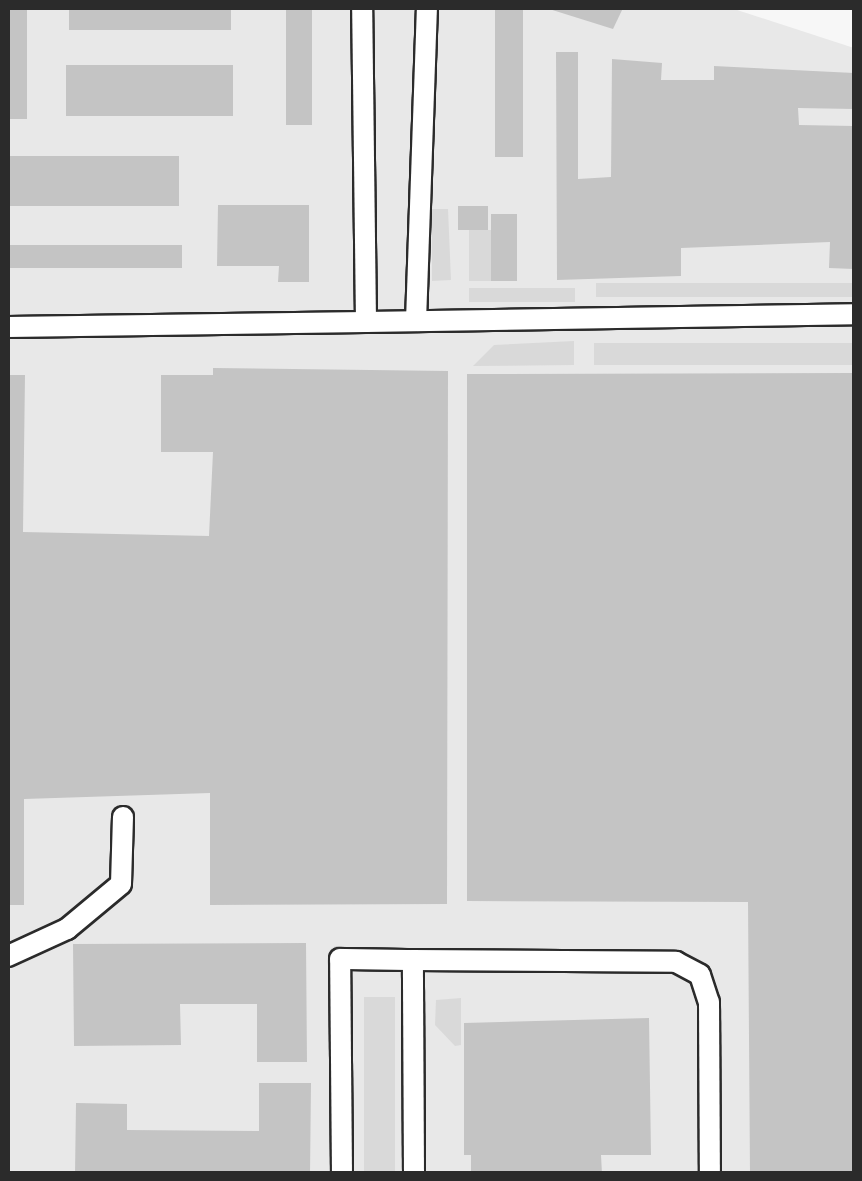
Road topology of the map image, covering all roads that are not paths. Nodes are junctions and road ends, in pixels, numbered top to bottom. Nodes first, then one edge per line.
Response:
1 (362, 8) edge
2 (427, 8) edge
3 (854, 314) edge
4 (416, 321) junction
5 (366, 322) junction
6 (8, 327) edge
7 (122, 817) dead end
8 (8, 956) edge
9 (412, 960) junction
10 (342, 1174) edge
11 (414, 1174) edge
12 (710, 1174) edge

1 - 5 lane
2 - 4 lane
3 - 4 lane
4 - 5 lane
5 - 6 lane
7 - 8 lane
9 - 10 lane
9 - 11 lane
9 - 12 lane

